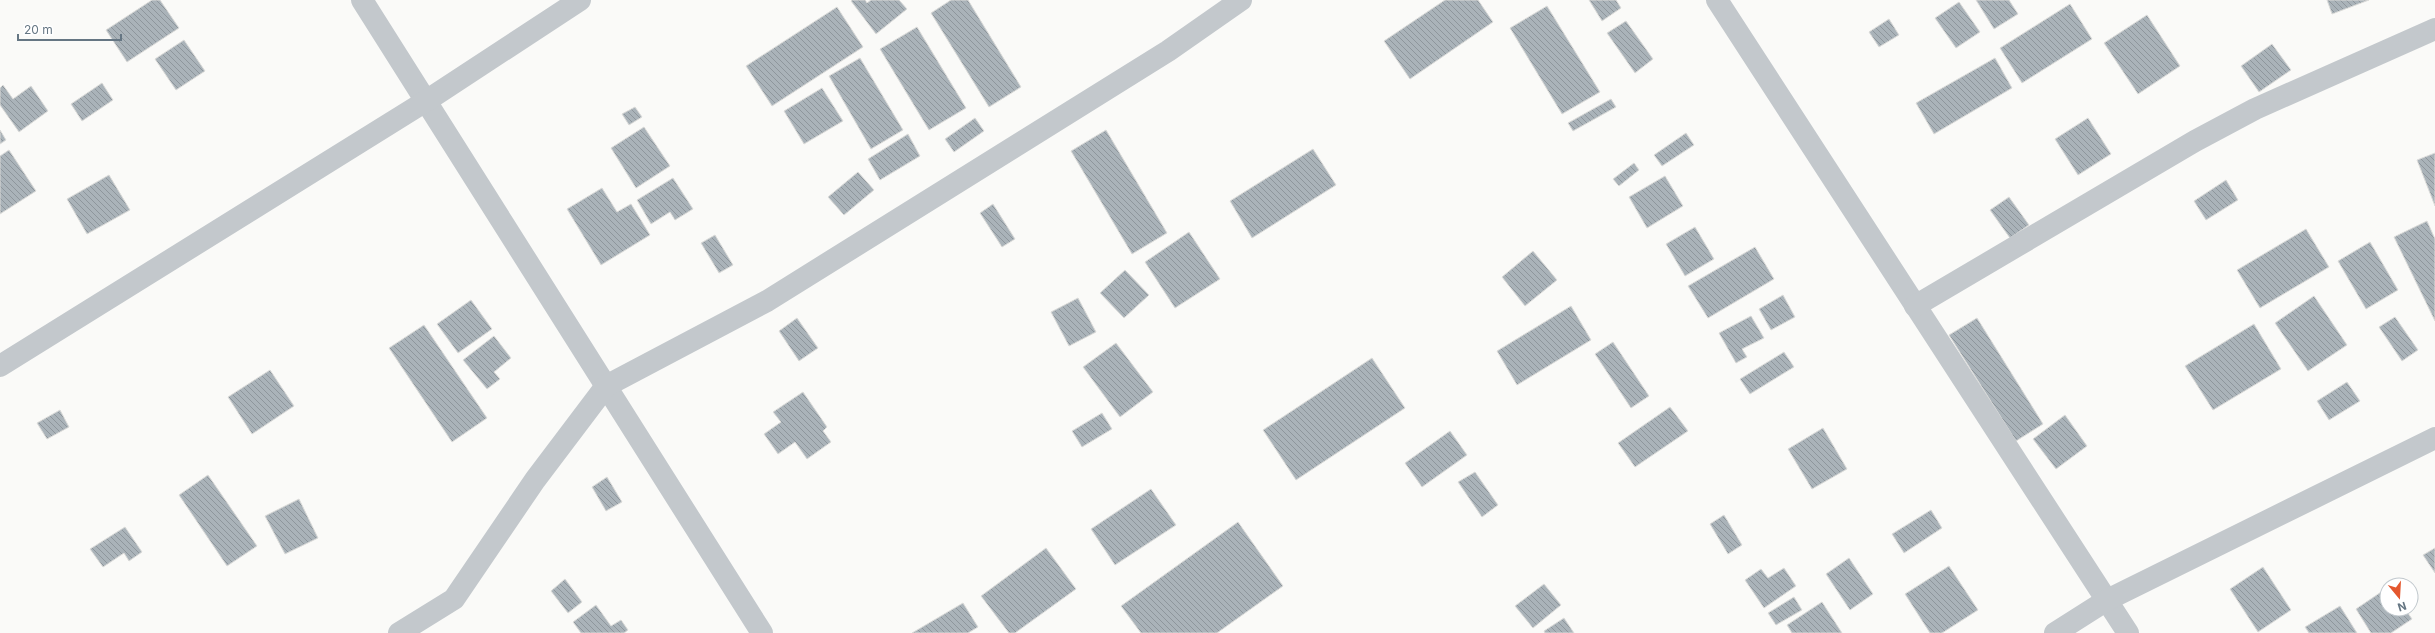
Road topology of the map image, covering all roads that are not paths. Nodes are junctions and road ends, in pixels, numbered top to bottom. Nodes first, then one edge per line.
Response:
1 (362, 0) edge
2 (580, 0) edge
3 (1241, 0) edge
4 (1716, 0) edge
5 (2435, 30) edge
6 (426, 100) junction
7 (1915, 306) junction
8 (0, 366) edge
9 (606, 386) junction
10 (2435, 438) edge
11 (2107, 600) junction
12 (399, 633) edge
13 (762, 633) edge
14 (2055, 633) edge
15 (2128, 633) edge

1 - 6 street
2 - 6 street
3 - 9 street
4 - 7 street
5 - 7 street
6 - 8 street
6 - 9 street
7 - 11 street
9 - 12 street
9 - 13 street
10 - 11 street
11 - 14 street
11 - 15 street

